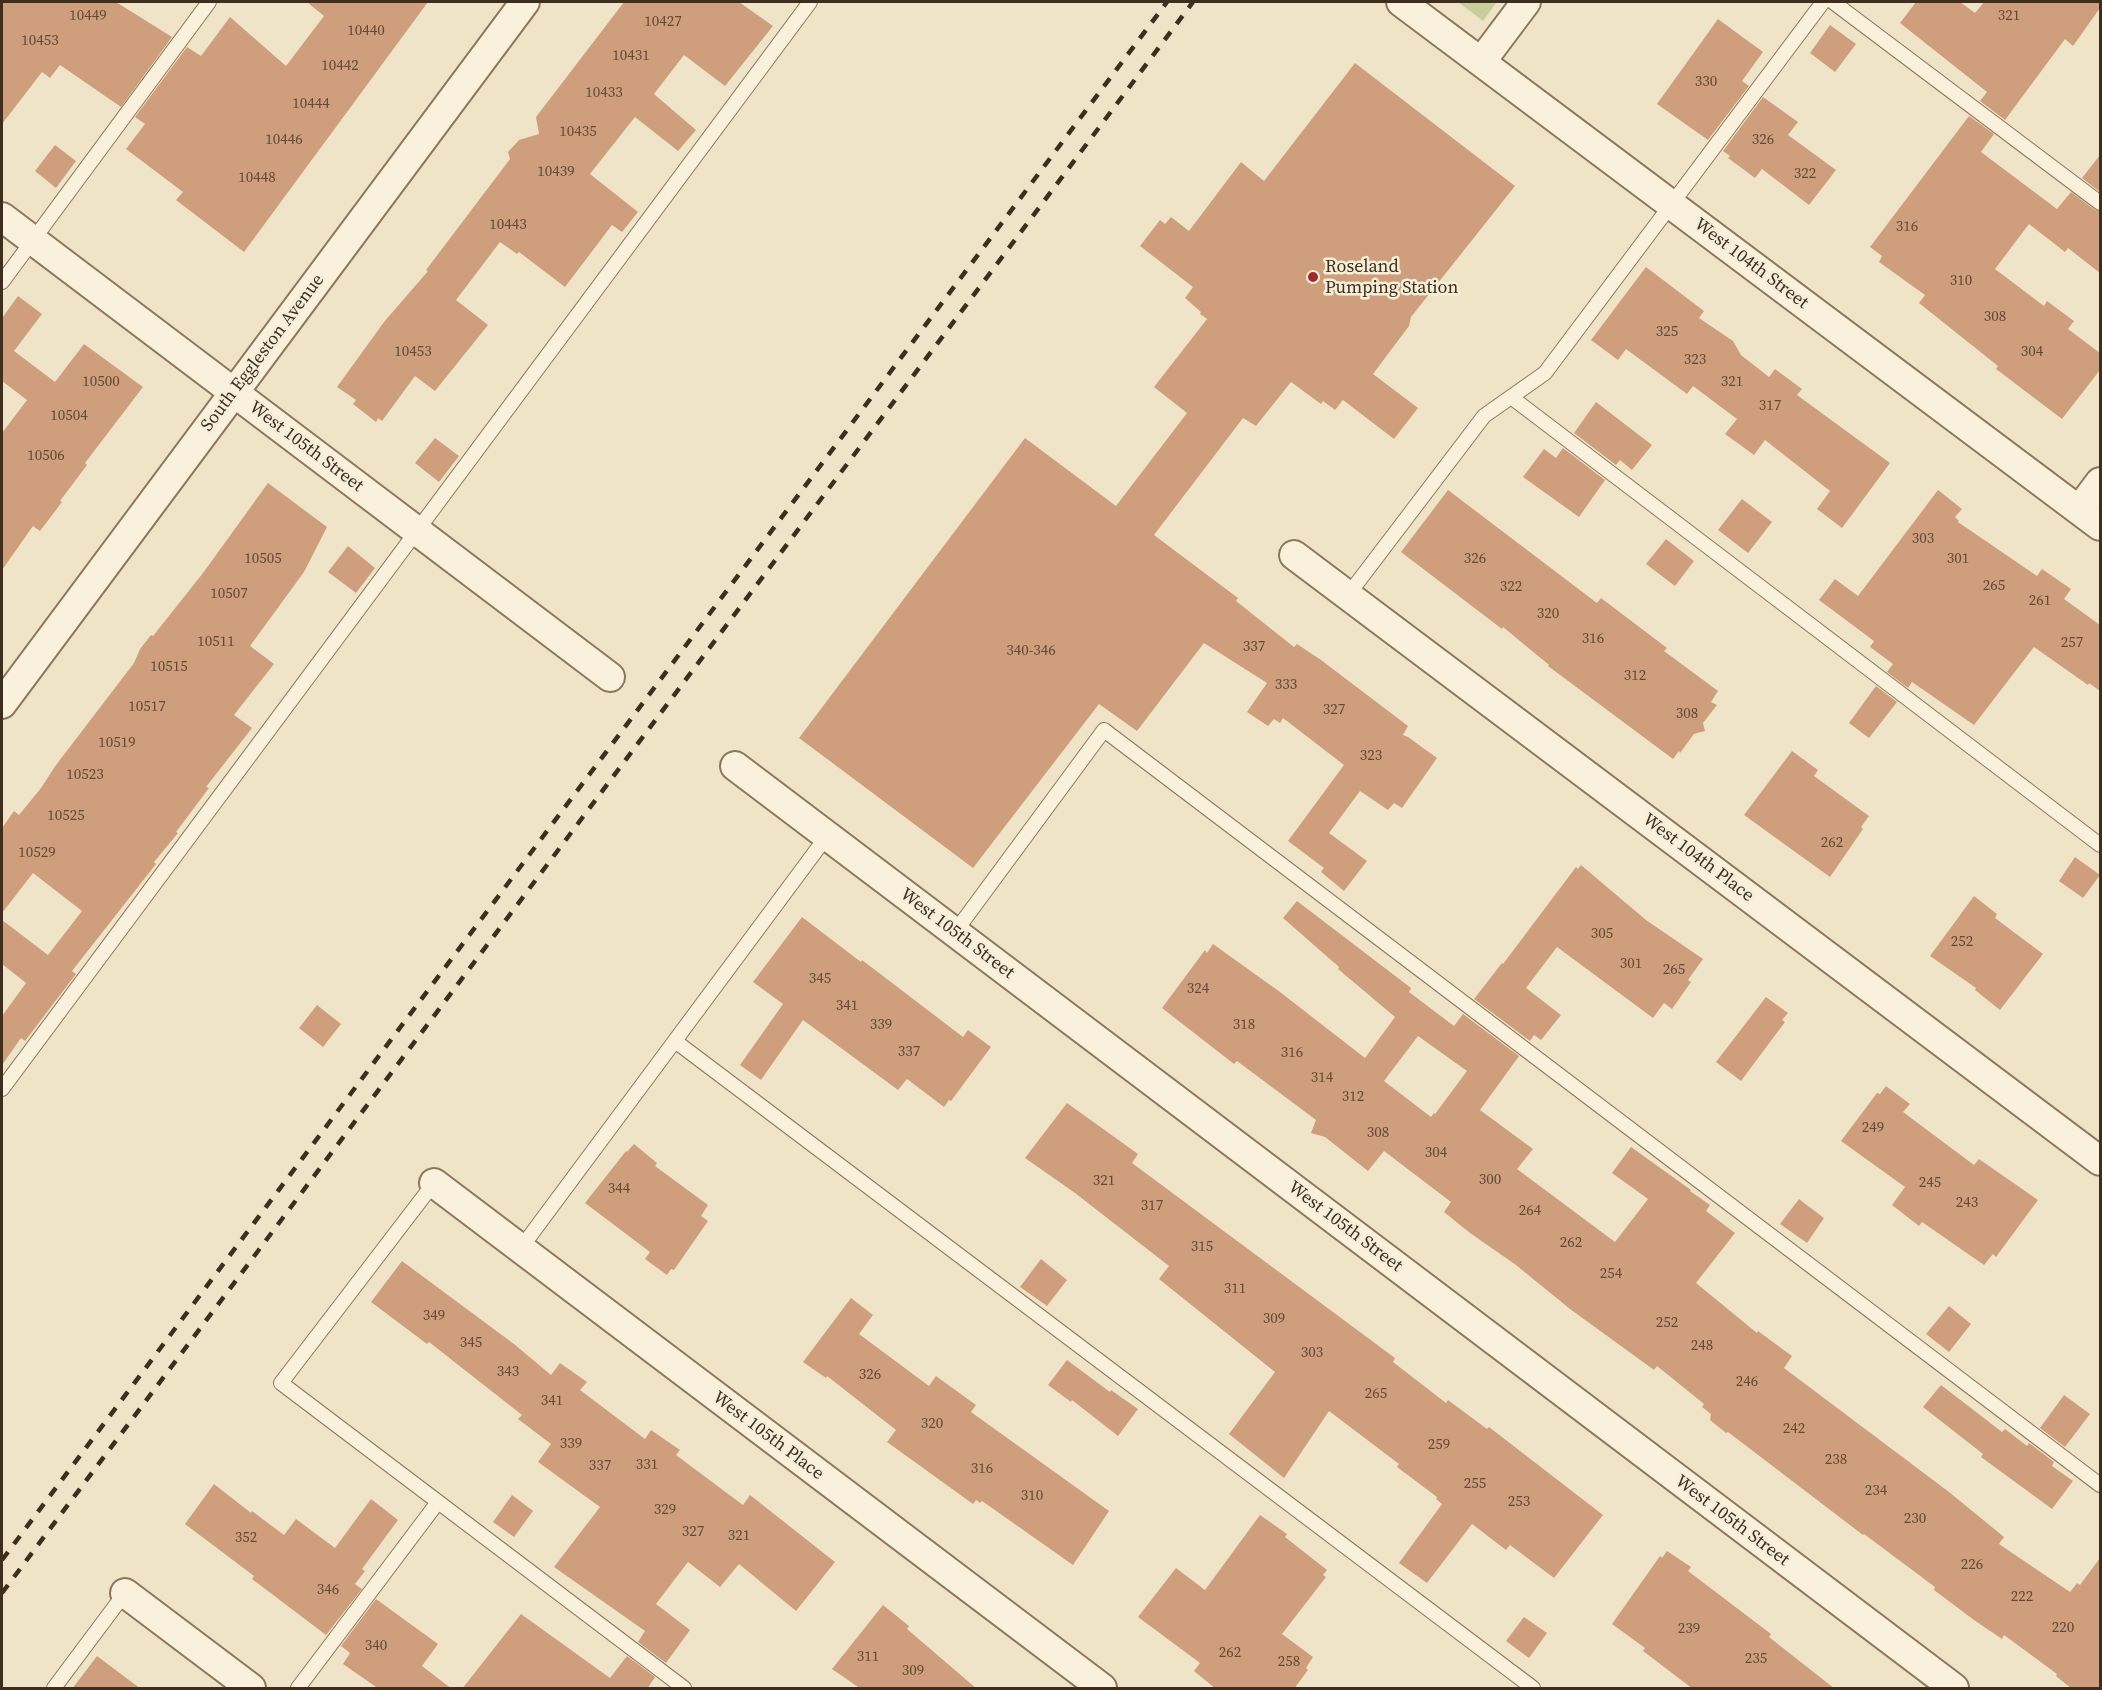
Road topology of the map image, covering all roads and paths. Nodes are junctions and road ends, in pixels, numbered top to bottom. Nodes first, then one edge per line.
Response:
1 (209, 2) edge
2 (525, 2) edge
3 (810, 2) edge
4 (1401, 2) edge
5 (1526, 2) edge
6 (1823, 2) edge
7 (1833, 2) edge
8 (1481, 62) junction
9 (2100, 203) edge
10 (1671, 204) junction
11 (2, 217) edge
12 (32, 240) junction
13 (2, 282) edge
14 (233, 393) junction
15 (1511, 397) junction
16 (2100, 482) edge
17 (2090, 518) edge
18 (417, 531) junction
19 (1294, 555) dead end
20 (1348, 595) junction
21 (610, 677) dead end
22 (2, 704) edge
23 (735, 766) dead end
24 (827, 836) junction
25 (2100, 845) edge
26 (955, 932) junction
27 (675, 1041) junction
28 (2, 1089) edge
29 (2100, 1161) edge
30 (435, 1183) joint
31 (521, 1248) junction
32 (2100, 1485) edge
33 (438, 1503) junction
34 (125, 1593) joint
35 (54, 1689) edge
36 (251, 1689) edge
37 (298, 1689) edge
38 (684, 1689) edge
39 (1102, 1689) edge
40 (1533, 1689) edge
41 (1954, 1689) edge

1 - 12 lane
2 - 14 street, South Eggleston Avenue
3 - 18 lane
4 - 8 street, West 104th Street
5 - 8 street
6 - 10 lane
7 - 9 lane
8 - 10 street, West 104th Street
10 - 15 lane
10 - 17 street, West 104th Street
11 - 12 street, West 105th Street
12 - 13 lane
12 - 14 street, West 105th Street
14 - 18 street, West 105th Street
14 - 22 street, South Eggleston Avenue
15 - 20 lane
15 - 25 lane
16 - 17 street
18 - 21 street, West 105th Street
18 - 28 lane
19 - 20 street, West 104th Place
20 - 29 street, West 104th Place
23 - 24 street, West 105th Street
24 - 26 street, West 105th Street
24 - 27 lane
26 - 32 lane
26 - 41 street, West 105th Street
27 - 31 lane
27 - 40 lane
30 - 31 street, West 105th Place
30 - 33 lane
31 - 39 street, West 105th Place
33 - 37 lane
33 - 38 lane
34 - 35 lane
34 - 36 street

